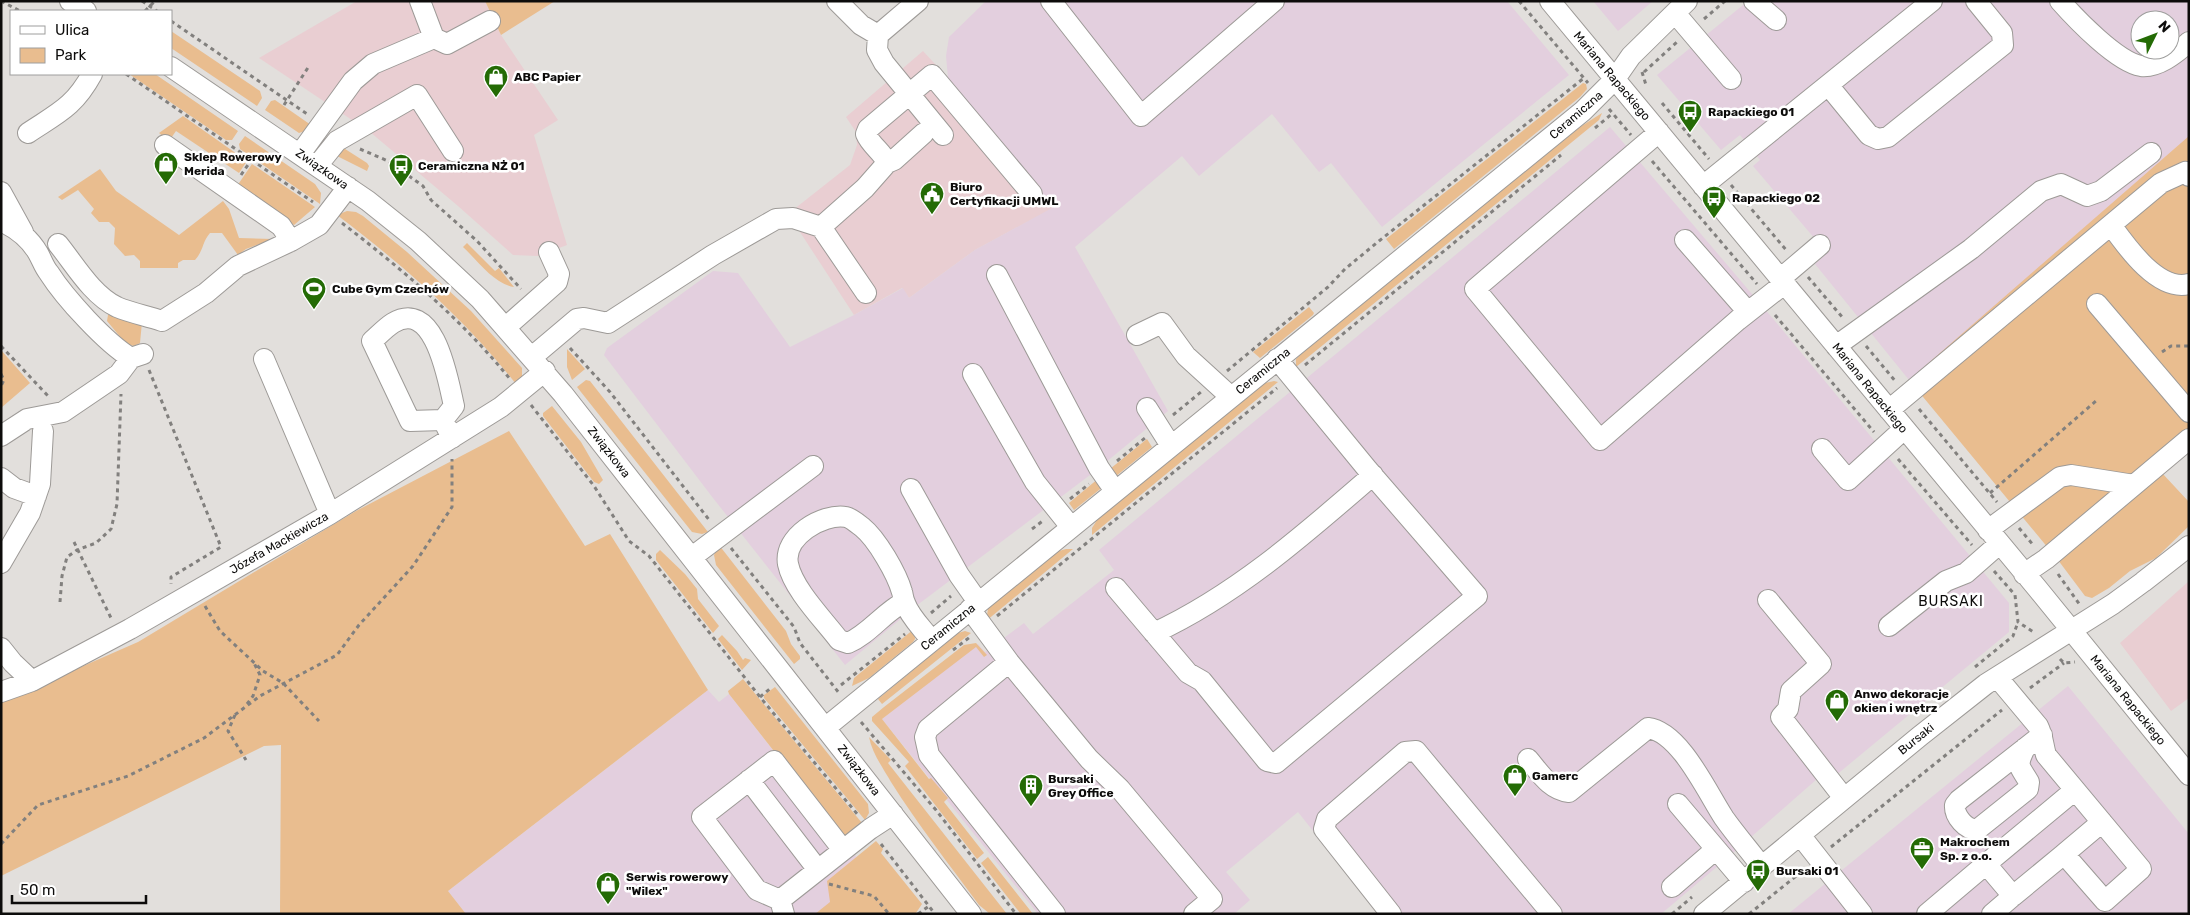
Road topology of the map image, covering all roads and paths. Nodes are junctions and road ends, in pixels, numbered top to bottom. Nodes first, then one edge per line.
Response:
1 (2, 1) edge
2 (70, 1) edge
3 (142, 1) edge
4 (155, 1) edge
5 (420, 1) edge
6 (837, 1) edge
7 (918, 1) edge
8 (1051, 1) edge
9 (1274, 1) edge
10 (1519, 1) edge
11 (1550, 1) edge
12 (1754, 1) edge
13 (1932, 1) edge
14 (1976, 1) edge
15 (2060, 1) edge
16 (150, 6) junction
17 (1681, 7) edge
18 (18, 10) edge
19 (85, 10) edge
20 (147, 10) edge
21 (156, 10) edge
22 (1776, 20) dead end
23 (490, 21) dead end
24 (878, 35) junction
25 (434, 38) junction
26 (2189, 42) edge
27 (308, 66) dead end
28 (172, 68) edge
29 (91, 75) edge
30 (127, 75) edge
31 (1584, 78) junction
32 (1615, 79) junction
33 (1730, 80) dead end
34 (1828, 85) junction
35 (909, 94) junction
36 (1599, 96) junction
37 (284, 105) dead end
38 (1613, 113) junction
39 (1590, 132) dead end
40 (1659, 132) junction
41 (28, 133) dead end
42 (165, 145) dead end
43 (1641, 147) junction
44 (453, 151) dead end
45 (1567, 151) dead end
46 (300, 154) junction
47 (2151, 154) dead end
48 (887, 163) junction
49 (317, 166) junction
50 (2189, 176) edge
51 (1704, 186) junction
52 (348, 187) junction
53 (1, 192) edge
54 (1032, 194) dead end
55 (328, 212) junction
56 (1, 221) edge
57 (2110, 225) junction
58 (821, 226) junction
59 (25, 237) junction
60 (1685, 240) dead end
61 (292, 241) junction
62 (58, 244) dead end
63 (1820, 245) dead end
64 (550, 252) dead end
65 (997, 275) dead end
66 (1782, 282) junction
67 (2189, 284) edge
68 (866, 293) dead end
69 (1765, 299) junction
70 (2097, 304) dead end
71 (1748, 312) junction
72 (506, 327) junction
73 (1137, 335) dead end
74 (1, 346) edge
75 (1836, 346) junction
76 (264, 359) dead end
77 (1277, 359) junction
78 (131, 362) junction
79 (538, 364) junction
80 (1, 374) edge
81 (973, 374) dead end
82 (1291, 376) junction
83 (1215, 381) junction
84 (1, 386) edge
85 (520, 392) junction
86 (1231, 397) junction
87 (2096, 401) dead end
88 (1147, 408) dead end
89 (1888, 410) junction
90 (63, 412) junction
91 (2189, 412) edge
92 (443, 420) junction
93 (1158, 426) junction
94 (1904, 429) junction
95 (42, 431) dead end
96 (1, 436) edge
97 (452, 438) junction
98 (2189, 439) edge
99 (1886, 445) junction
100 (1171, 446) junction
101 (1822, 449) dead end
102 (813, 466) dead end
103 (1373, 475) junction
104 (1, 478) edge
105 (2134, 485) junction
106 (911, 489) dead end
107 (1115, 491) junction
108 (1990, 493) dead end
109 (36, 496) junction
110 (330, 514) junction
111 (1071, 527) junction
112 (1993, 537) junction
113 (74, 542) dead end
114 (2189, 546) edge
115 (77, 550) junction
116 (692, 557) junction
117 (1984, 558) junction
118 (1, 563) edge
119 (2024, 574) junction
120 (1116, 588) dead end
121 (197, 590) junction
122 (172, 592) dead end
123 (1768, 600) dead end
124 (60, 602) dead end
125 (904, 602) junction
126 (974, 606) junction
127 (112, 621) dead end
128 (1889, 626) dead end
129 (983, 627) junction
130 (2070, 630) junction
131 (1154, 633) junction
132 (931, 640) junction
133 (2048, 644) junction
134 (1, 648) edge
135 (948, 654) dead end
136 (253, 660) junction
137 (1009, 662) junction
138 (2064, 662) junction
139 (2082, 662) dead end
140 (1997, 677) junction
141 (32, 681) junction
142 (283, 683) junction
143 (772, 687) dead end
144 (1, 692) edge
145 (760, 697) junction
146 (2016, 699) junction
147 (244, 708) junction
148 (235, 715) junction
149 (319, 721) dead end
150 (825, 728) junction
151 (2042, 735) junction
152 (2025, 748) dead end
153 (1528, 759) dead end
154 (246, 760) dead end
155 (2189, 775) edge
156 (749, 780) junction
157 (2075, 790) junction
158 (1844, 798) junction
159 (1678, 804) dead end
160 (893, 814) junction
161 (2102, 822) junction
162 (870, 829) junction
163 (1800, 835) junction
164 (1, 844) edge
165 (1716, 849) junction
166 (844, 850) junction
167 (2064, 854) junction
168 (1818, 859) junction
169 (1986, 864) junction
170 (1762, 867) junction
171 (813, 874) junction
172 (1744, 882) junction
173 (1672, 887) dead end
174 (2014, 896) junction
175 (929, 906) junction
176 (782, 907) edge
177 (1206, 910) edge
178 (889, 914) edge
179 (918, 914) edge
180 (935, 914) edge
181 (971, 914) edge
182 (1056, 914) edge
183 (1391, 914) edge
184 (1552, 914) edge
185 (1704, 914) edge
186 (1749, 914) edge
187 (1862, 914) edge
188 (1927, 914) edge
189 (1992, 914) edge

1 - 18 path
2 - 19 street
3 - 16 path
4 - 16 path
5 - 25 street
6 - 24 street
7 - 24 street
8 - 9 street
10 - 31 path
11 - 32 street, Mariana Rapackiego
12 - 22 street
13 - 34 street
14 - 34 street
15 - 26 street
16 - 20 path
16 - 21 path
17 - 32 street, Ceramiczna
17 - 33 street
23 - 25 street
24 - 35 street
25 - 46 street
27 - 37 path
28 - 46 street, Związkowa
29 - 41 street
30 - 55 path
31 - 36 path
31 - 83 path
32 - 36 street, Ceramiczna
32 - 40 street, Mariana Rapackiego
34 - 51 street
35 - 48 street
35 - 48 street
35 - 54 street
36 - 38 path
36 - 77 street, Ceramiczna
38 - 39 path
38 - 43 path
40 - 43 street
40 - 51 street, Mariana Rapackiego
42 - 61 street
43 - 69 path
43 - 71 street
44 - 49 street
45 - 82 path
46 - 49 street, Związkowa
47 - 75 street
48 - 58 street
49 - 52 street, Związkowa
50 - 57 street
51 - 66 street, Mariana Rapackiego
52 - 55 street
52 - 72 street, Związkowa
53 - 59 street
55 - 61 street
55 - 85 path
56 - 59 street
57 - 67 street
57 - 89 street
58 - 68 street
58 - 79 street, Józefa Mackiewicza
59 - 78 street
60 - 71 street
61 - 62 street
63 - 66 street
64 - 72 street
65 - 107 street
66 - 69 street
66 - 75 street, Mariana Rapackiego
69 - 71 street
69 - 99 path
70 - 91 street
72 - 79 street, Związkowa
73 - 83 street
74 - 90 path
75 - 89 street, Mariana Rapackiego
76 - 110 street
77 - 82 street
77 - 86 street, Ceramiczna
78 - 90 street
78 - 115 path
78 - 122 path
79 - 85 street, Józefa Mackiewicza
79 - 116 street, Związkowa
80 - 84 path
81 - 111 street
82 - 103 street
82 - 129 path
83 - 86 street
83 - 93 path
85 - 97 street, Józefa Mackiewicza
85 - 145 path
86 - 100 street, Ceramiczna
87 - 108 path
88 - 93 street
89 - 94 street, Mariana Rapackiego
90 - 96 street
92 - 92 street
92 - 97 street
93 - 100 street
94 - 99 street
94 - 112 street, Mariana Rapackiego
95 - 109 street
97 - 110 street, Józefa Mackiewicza
97 - 142 path
98 - 105 street
99 - 101 street
99 - 117 path
100 - 107 street, Ceramiczna
102 - 116 street
103 - 131 street
103 - 131 street
104 - 109 street
105 - 112 street
105 - 119 street
106 - 126 street
107 - 111 street, Ceramiczna
109 - 118 street
110 - 121 street, Józefa Mackiewicza
111 - 126 street, Ceramiczna
112 - 117 street
112 - 119 street, Mariana Rapackiego
113 - 115 path
114 - 130 street, Bursaki
115 - 124 path
115 - 127 path
116 - 150 street, Związkowa
117 - 128 street
117 - 133 path
119 - 130 street, Mariana Rapackiego
120 - 131 street
121 - 136 path
121 - 141 street, Józefa Mackiewicza
123 - 158 street
125 - 125 street
125 - 132 street
126 - 129 street
126 - 132 street, Ceramiczna
129 - 135 path
129 - 137 street
130 - 133 street, Bursaki
130 - 155 street, Mariana Rapackiego
132 - 150 street, Ceramiczna
133 - 138 path
133 - 140 street, Bursaki
134 - 141 street
136 - 142 path
136 - 147 path
137 - 177 street
137 - 182 street
138 - 139 path
138 - 146 path
140 - 146 street
140 - 158 street, Bursaki
141 - 144 street, Józefa Mackiewicza
142 - 147 path
142 - 149 path
143 - 145 path
145 - 162 path
146 - 151 street
146 - 168 path
147 - 148 path
148 - 154 path
148 - 164 path
150 - 160 street, Związkowa
151 - 152 street
151 - 157 street
153 - 170 street
156 - 166 street
156 - 171 street
156 - 176 street
157 - 161 street
157 - 169 street
158 - 163 street, Bursaki
159 - 165 street
160 - 162 street
160 - 181 street, Związkowa
161 - 167 street
161 - 167 street
162 - 166 street
162 - 175 path
163 - 168 street
163 - 170 street, Bursaki
165 - 172 street
165 - 173 street
166 - 171 street
167 - 174 street
168 - 186 path
168 - 187 street
169 - 174 street
169 - 188 street
170 - 172 street, Bursaki
171 - 176 street
171 - 178 path
172 - 185 street, Bursaki
174 - 189 street
175 - 179 path
175 - 180 path
183 - 184 street

